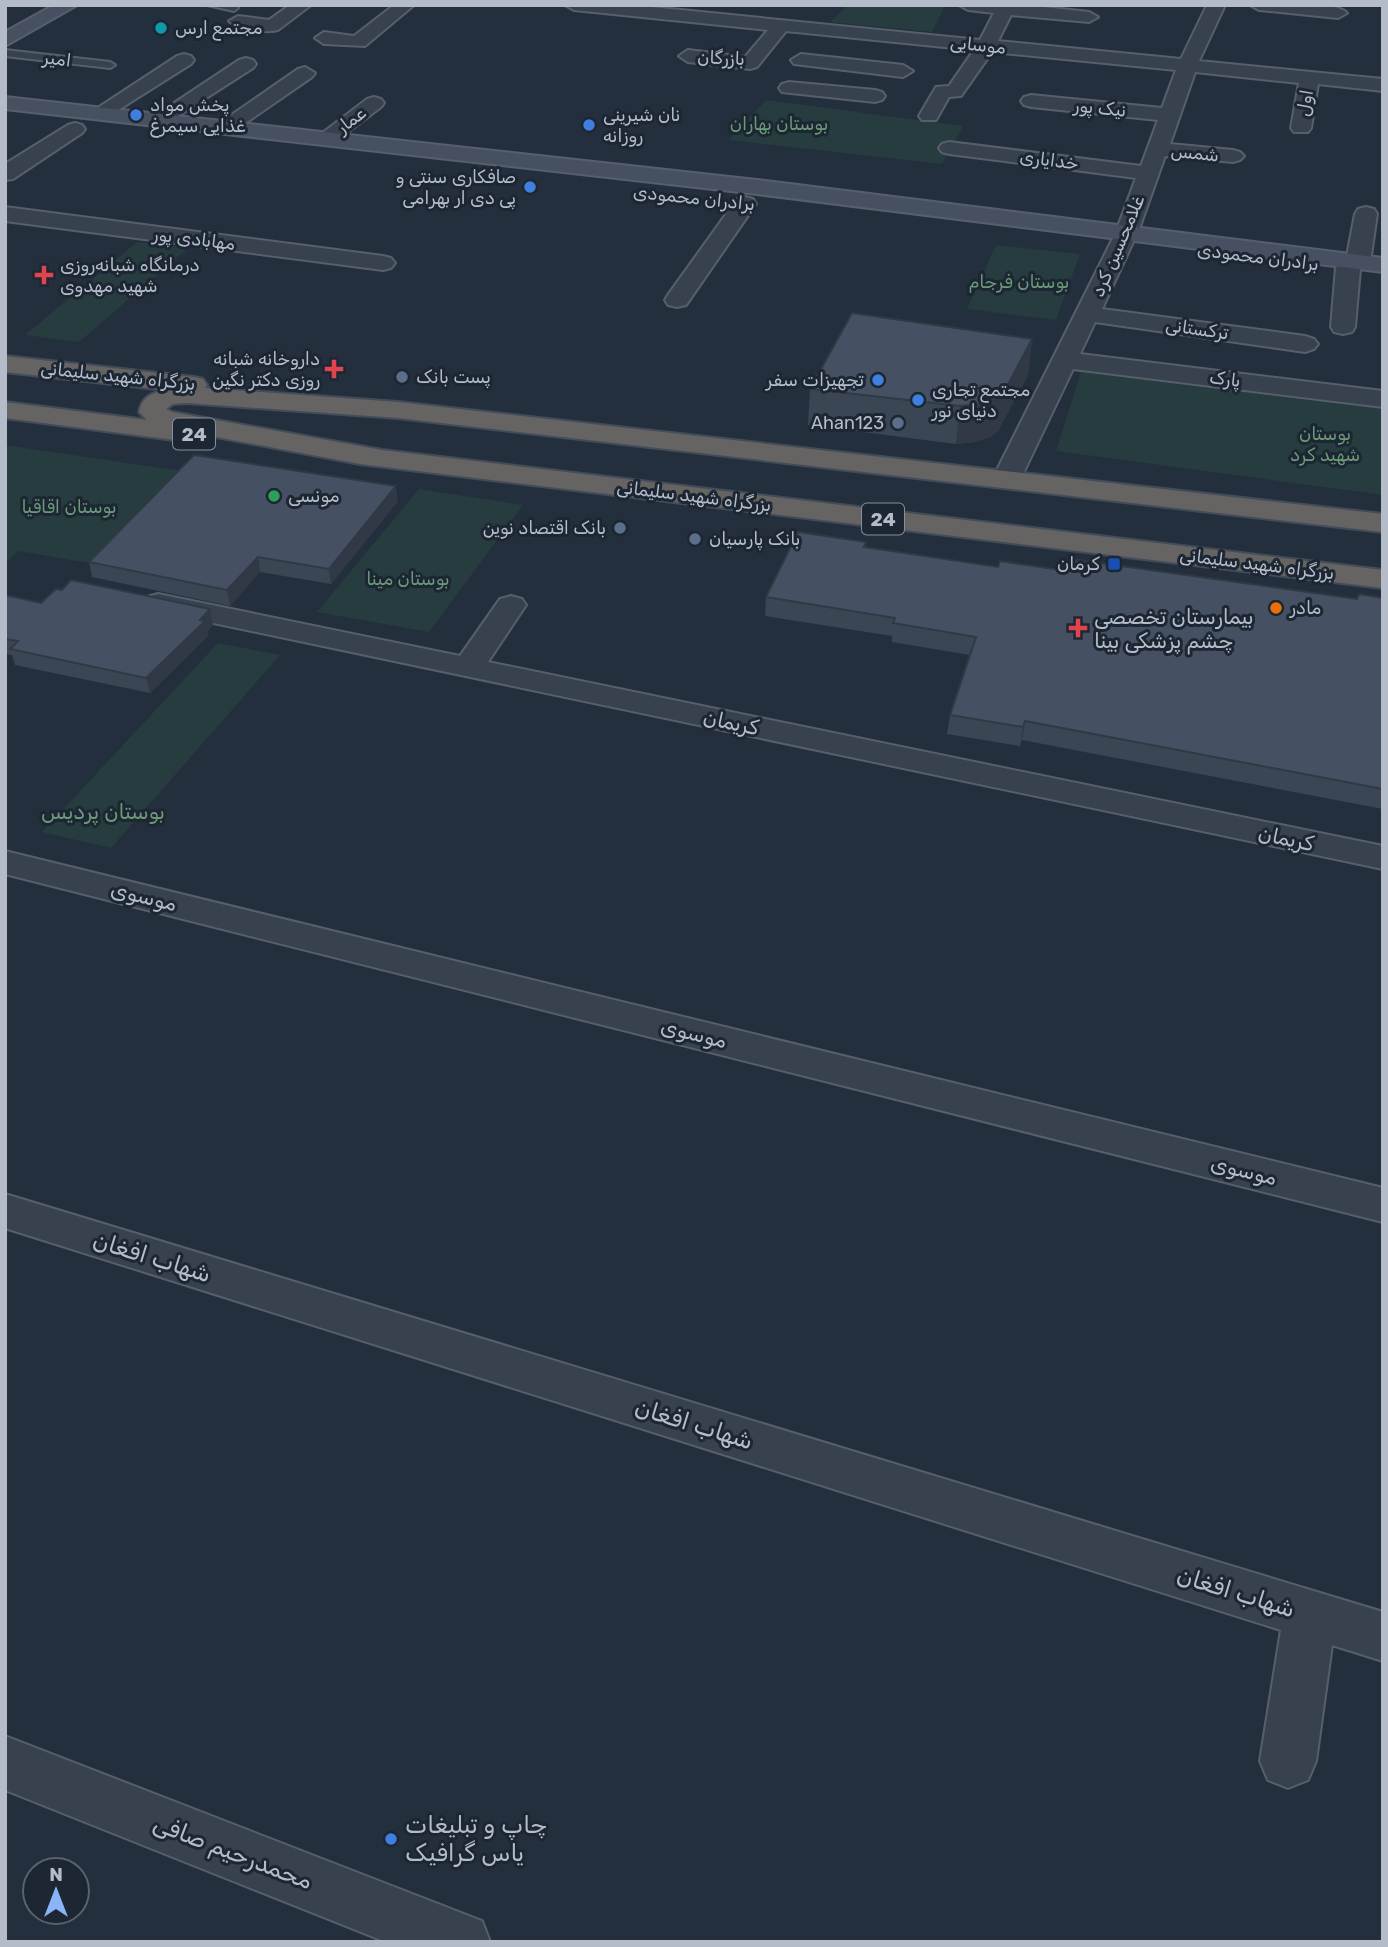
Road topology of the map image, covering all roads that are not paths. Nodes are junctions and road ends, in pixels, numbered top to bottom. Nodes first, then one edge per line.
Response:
1 (68, 5) edge
2 (211, 5) edge
3 (302, 5) edge
4 (574, 5) edge
5 (968, 5) edge
6 (1216, 5) edge
7 (1259, 5) edge
8 (1005, 9) junction
9 (407, 13) edge
10 (1338, 13) dead end
11 (236, 15) joint
12 (360, 15) dead end
13 (1089, 17) dead end
14 (388, 18) junction
15 (782, 25) junction
16 (882, 35) junction
17 (324, 38) dead end
18 (5, 40) edge
19 (987, 45) junction
20 (5, 53) edge
21 (688, 56) dead end
22 (184, 60) dead end
23 (801, 60) dead end
24 (246, 64) dead end
25 (110, 65) dead end
26 (857, 65) junction
27 (1188, 65) junction
28 (903, 71) dead end
29 (305, 73) dead end
30 (1310, 77) junction
31 (1383, 85) edge
32 (789, 88) dead end
33 (834, 93) junction
34 (875, 96) dead end
35 (1031, 101) dead end
36 (5, 103) edge
37 (374, 103) dead end
38 (100, 113) junction
39 (1170, 115) junction
40 (929, 116) dead end
41 (160, 119) junction
42 (5, 121) edge
43 (227, 127) junction
44 (1301, 128) dead end
45 (75, 129) junction
46 (328, 138) junction
47 (949, 148) dead end
48 (1158, 149) junction
49 (1233, 156) dead end
50 (1149, 173) junction
51 (5, 174) edge
52 (745, 204) junction
53 (5, 214) edge
54 (1367, 214) dead end
55 (1125, 236) junction
56 (383, 263) dead end
57 (1353, 265) junction
58 (1383, 265) edge
59 (1383, 272) edge
60 (677, 300) dead end
61 (1088, 314) junction
62 (1343, 327) dead end
63 (1305, 344) dead end
64 (1066, 360) junction
65 (5, 364) edge
66 (5, 371) edge
67 (1383, 399) edge
68 (5, 409) edge
69 (397, 410) junction
70 (384, 459) junction
71 (1006, 480) junction
72 (1383, 523) edge
73 (1383, 579) edge
74 (132, 597) edge
75 (511, 605) dead end
76 (468, 667) junction
77 (1383, 858) edge
78 (5, 862) edge
79 (1383, 1205) edge
80 (5, 1211) edge
81 (1310, 1614) junction
82 (1383, 1637) edge
83 (1288, 1761) dead end
84 (5, 1763) edge
85 (461, 1942) edge

1 - 18 main road
2 - 11 lane
3 - 11 street
4 - 15 street, موسایی
5 - 8 street
6 - 27 street, غلامحسین کرد
7 - 10 street
8 - 13 street
8 - 19 street
9 - 14 street
12 - 14 street
14 - 17 street
15 - 16 street, موسایی
15 - 21 street, بازرگان
16 - 19 street, موسایی
16 - 26 street
19 - 27 street, موسایی
19 - 40 street
20 - 25 lane, امیر
22 - 38 street
23 - 26 street
24 - 41 street
26 - 28 street
26 - 33 street
27 - 30 street, موسایی
27 - 39 street, غلامحسین کرد
29 - 43 street
30 - 31 street, موسایی
30 - 44 street, اول
32 - 33 street
33 - 34 street
35 - 39 street, نیک پور
36 - 38 main road, برادران محمودی
37 - 46 street, عمار
38 - 41 main road, برادران محمودی
38 - 45 main road
39 - 48 street, غلامحسین کرد
41 - 43 main road, برادران محمودی
42 - 45 main road, برادران محمودی
43 - 46 main road, برادران محمودی
45 - 51 street
45 - 52 main road, برادران محمودی
46 - 55 main road, برادران محمودی
47 - 50 street, خدایاری
48 - 49 street, شمس
48 - 50 street, غلامحسین کرد
50 - 55 street, غلامحسین کرد
52 - 55 main road, برادران محمودی
52 - 60 street
53 - 56 street, مهابادی پور
54 - 57 street
55 - 57 main road, برادران محمودی
55 - 61 street, غلامحسین کرد
57 - 58 main road
57 - 59 main road, برادران محمودی
57 - 62 street
61 - 63 street, ترکستانی
61 - 64 street, غلامحسین کرد
64 - 67 street, پارک
64 - 71 street, غلامحسین کرد
65 - 69 highway, بزرگراه شهید سلیمانی / 24
66 - 68 highway
68 - 70 highway, بزرگراه شهید سلیمانی / 24
69 - 70 highway
69 - 71 highway, 24
70 - 73 highway, بزرگراه شهید سلیمانی / 24
71 - 72 highway, 24
74 - 76 street, کریمان
75 - 76 street
76 - 77 street, کریمان
78 - 79 street, موسوی
80 - 81 street, شهاب افغان
81 - 82 street, شهاب افغان
81 - 83 street
84 - 85 street, محمدرحیم صافی

